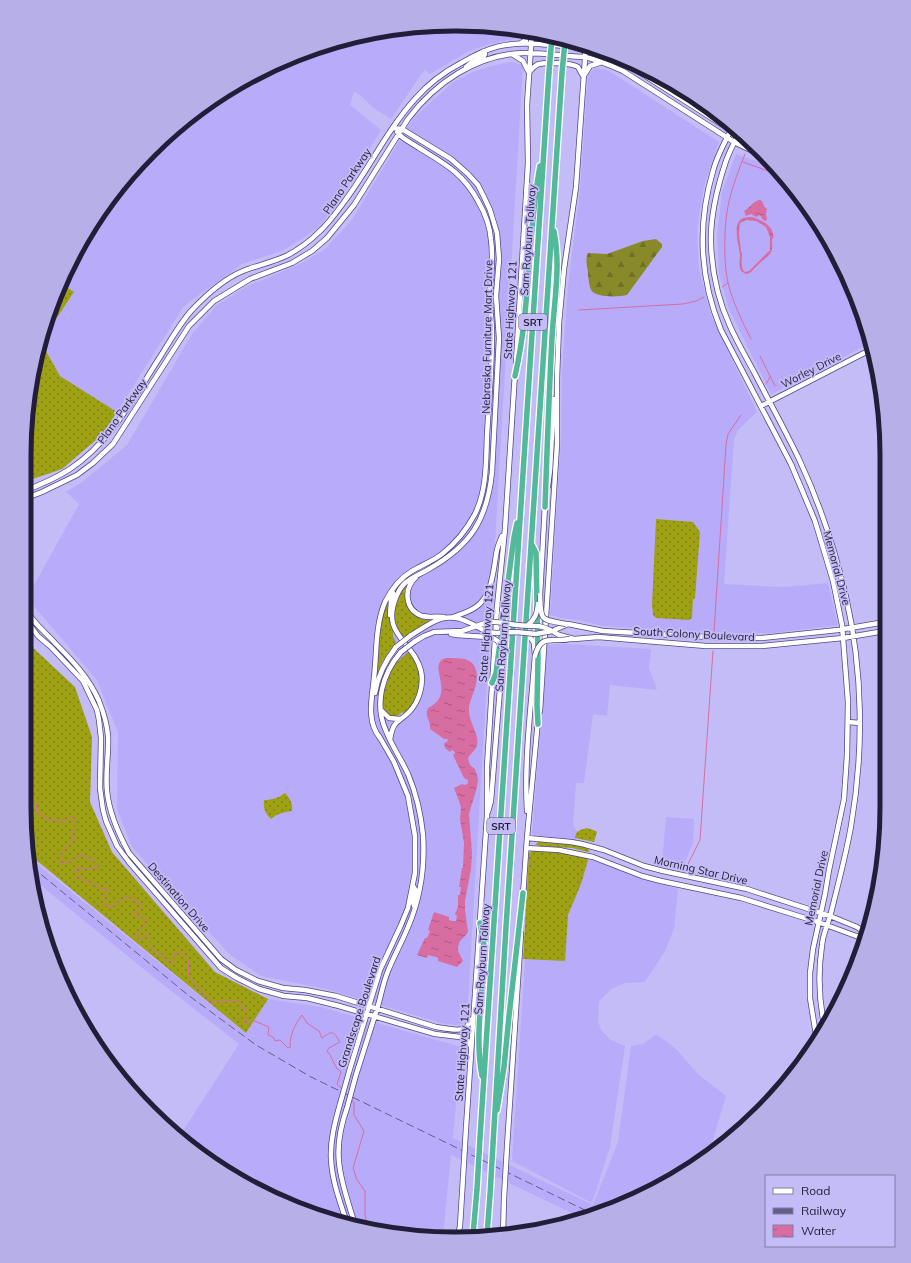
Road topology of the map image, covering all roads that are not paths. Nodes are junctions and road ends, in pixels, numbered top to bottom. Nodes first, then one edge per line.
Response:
1 (527, 37) edge
2 (530, 38) edge
3 (552, 42) edge
4 (520, 43) junction
5 (531, 44) junction
6 (565, 45) edge
7 (566, 45) edge
8 (484, 51) junction
9 (585, 52) edge
10 (530, 53) junction
11 (512, 54) junction
12 (585, 57) junction
13 (602, 62) junction
14 (462, 71) junction
15 (529, 72) junction
16 (584, 77) junction
17 (648, 77) edge
18 (669, 91) junction
19 (664, 97) junction
20 (699, 109) edge
21 (394, 128) junction
22 (402, 129) junction
23 (730, 132) edge
24 (398, 134) junction
25 (727, 137) junction
26 (737, 137) edge
27 (545, 142) junction
28 (734, 142) junction
29 (750, 150) edge
30 (553, 223) junction
31 (703, 234) junction
32 (711, 235) junction
33 (867, 351) edge
34 (744, 353) junction
35 (736, 357) junction
36 (515, 376) junction
37 (557, 378) junction
38 (770, 402) junction
39 (761, 406) junction
40 (31, 487) edge
41 (31, 496) edge
42 (522, 501) junction
43 (545, 507) junction
44 (505, 529) junction
45 (532, 543) junction
46 (419, 575) junction
47 (396, 586) junction
48 (540, 595) junction
49 (31, 617) edge
50 (444, 617) junction
51 (453, 617) junction
52 (488, 622) joint
53 (392, 623) junction
54 (880, 623) edge
55 (566, 624) junction
56 (528, 625) junction
57 (475, 626) junction
58 (31, 627) edge
59 (852, 628) junction
60 (842, 629) junction
61 (552, 631) junction
62 (445, 632) junction
63 (510, 632) junction
64 (880, 632) edge
65 (527, 633) junction
66 (643, 633) junction
67 (649, 633) junction
68 (488, 634) junction
69 (853, 636) junction
70 (761, 638) junction
71 (843, 638) junction
72 (572, 639) junction
73 (645, 642) junction
74 (762, 646) junction
75 (503, 651) junction
76 (535, 656) junction
77 (492, 683) junction
78 (381, 710) junction
79 (400, 719) junction
80 (848, 722) junction
81 (860, 723) junction
82 (538, 724) junction
83 (380, 738) junction
84 (390, 740) junction
85 (109, 809) junction
86 (103, 810) junction
87 (420, 813) junction
88 (412, 814) junction
89 (487, 816) junction
90 (528, 826) junction
91 (526, 838) junction
92 (526, 848) junction
93 (413, 886) junction
94 (524, 893) junction
95 (415, 910) junction
96 (820, 912) junction
97 (830, 916) junction
98 (818, 922) junction
99 (480, 923) junction
100 (828, 925) junction
101 (862, 930) edge
102 (859, 937) edge
103 (209, 945) junction
104 (204, 949) junction
105 (369, 1006) junction
106 (377, 1009) junction
107 (367, 1014) junction
108 (374, 1016) junction
109 (473, 1016) junction
110 (824, 1019) edge
111 (816, 1031) edge
112 (472, 1048) junction
113 (484, 1083) junction
114 (494, 1124) junction
115 (344, 1217) edge
116 (353, 1220) edge
117 (503, 1229) edge
118 (473, 1231) edge
119 (487, 1231) edge
120 (459, 1232) edge

1 - 4 main road
2 - 5 main road, State Highway 121
3 - 27 highway, Sam Rayburn Tollway / SRT, bridge
4 - 5 main road, Plano Parkway
4 - 8 main road, Plano Parkway
5 - 7 main road, Plano Parkway
5 - 10 main road, State Highway 121
6 - 30 highway, Sam Rayburn Tollway / SRT, bridge
8 - 14 main road
8 - 21 main road, Plano Parkway
9 - 12 main road
10 - 11 main road, Plano Parkway
10 - 12 main road, Plano Parkway
10 - 15 main road, State Highway 121
11 - 14 main road, Plano Parkway
11 - 15 main road
12 - 13 main road, Plano Parkway
12 - 16 main road
13 - 16 main road
13 - 19 main road, Plano Parkway
14 - 22 main road, Plano Parkway
15 - 16 main road
15 - 36 main road, State Highway 121
16 - 37 main road
17 - 18 main road
18 - 19 main road
18 - 20 main road
19 - 25 main road, Plano Parkway
21 - 22 main road, Nebraska Furniture Mart Drive
21 - 24 main road, Nebraska Furniture Mart Drive
21 - 40 main road, Plano Parkway
22 - 24 main road, Plano Parkway
22 - 46 main road, Nebraska Furniture Mart Drive
23 - 25 main road, Memorial Drive
24 - 41 main road, Plano Parkway
24 - 47 main road, Nebraska Furniture Mart Drive
25 - 28 main road, Plano Parkway
25 - 31 main road, Memorial Drive
26 - 28 main road, Memorial Drive
27 - 36 highway
27 - 42 highway, Sam Rayburn Tollway / SRT
28 - 29 main road, Plano Parkway
28 - 32 main road, Memorial Drive
30 - 43 highway
30 - 45 highway, Sam Rayburn Tollway / SRT
31 - 32 main road
31 - 35 main road, Memorial Drive
32 - 34 main road, Memorial Drive
33 - 38 main road, Worley Drive
34 - 35 main road
34 - 38 main road, Memorial Drive
35 - 39 main road, Memorial Drive
36 - 44 main road, State Highway 121
37 - 43 main road
37 - 82 main road
38 - 39 main road, Worley Drive
38 - 59 main road, Memorial Drive
39 - 60 main road, Memorial Drive
42 - 77 highway
42 - 113 highway, Sam Rayburn Tollway / SRT
43 - 48 main road
44 - 51 main road
44 - 77 main road, State Highway 121
45 - 82 highway
45 - 114 highway, Sam Rayburn Tollway / SRT
46 - 50 main road
46 - 53 main road, Nebraska Furniture Mart Drive
47 - 53 main road
47 - 83 main road, Nebraska Furniture Mart Drive
48 - 55 main road, South Colony Boulevard, bridge
48 - 56 main road, bridge
49 - 85 main road, Destination Drive
50 - 51 main road, Grandscape Boulevard
50 - 83 main road, Grandscape Boulevard, bridge
51 - 57 main road, Grandscape Boulevard
52 - 56 main road, South Colony Boulevard, bridge
52 - 57 main road, Grandscape Boulevard
53 - 79 main road
54 - 59 main road, South Colony Boulevard
55 - 61 main road, bridge
55 - 66 main road, South Colony Boulevard
56 - 61 main road, South Colony Boulevard, bridge
57 - 62 main road, Grandscape Boulevard
57 - 68 main road, Grandscape Boulevard
58 - 86 main road, Destination Drive
59 - 60 main road, South Colony Boulevard
59 - 69 main road, Memorial Drive
60 - 70 main road, South Colony Boulevard
60 - 71 main road, Memorial Drive
61 - 65 main road, bridge
61 - 72 main road, South Colony Boulevard
62 - 68 main road
62 - 78 main road, Grandscape Boulevard, bridge
63 - 65 main road, bridge
63 - 68 main road, bridge
63 - 75 main road, bridge
64 - 69 main road, South Colony Boulevard
65 - 76 main road, bridge
66 - 67 main road, South Colony Boulevard
66 - 73 main road
67 - 70 main road, South Colony Boulevard
67 - 73 main road
68 - 75 main road, bridge
69 - 71 main road, South Colony Boulevard
69 - 81 main road, Memorial Drive
70 - 74 main road
71 - 74 main road, South Colony Boulevard
71 - 80 main road, Memorial Drive
72 - 73 main road, South Colony Boulevard
72 - 76 main road, bridge
73 - 74 main road, South Colony Boulevard
75 - 89 main road
76 - 90 main road
77 - 89 main road, State Highway 121
78 - 79 main road
78 - 84 main road, Grandscape Boulevard
79 - 84 main road
80 - 81 main road
80 - 96 main road, Memorial Drive
81 - 97 main road, Memorial Drive
82 - 90 main road
83 - 88 main road, Grandscape Boulevard
84 - 87 main road, Grandscape Boulevard
85 - 86 main road
85 - 103 main road, Destination Drive
86 - 104 main road, Destination Drive
87 - 88 main road
87 - 95 main road, Grandscape Boulevard
88 - 93 main road, Grandscape Boulevard
89 - 99 main road, State Highway 121
90 - 91 main road
91 - 92 main road
91 - 96 main road, Morning Star Drive
92 - 94 main road
92 - 98 main road, Morning Star Drive
93 - 95 main road
93 - 105 main road, Grandscape Boulevard
94 - 114 highway
94 - 117 main road, bridge
95 - 106 main road, Grandscape Boulevard
96 - 97 main road, Morning Star Drive
96 - 98 main road, Memorial Drive
97 - 100 main road, Memorial Drive
97 - 101 main road, Morning Star Drive
98 - 100 main road, Morning Star Drive
98 - 111 main road, Memorial Drive
99 - 109 main road, State Highway 121
99 - 113 highway
100 - 102 main road, Morning Star Drive
100 - 110 main road, Memorial Drive
103 - 104 main road
103 - 105 main road, Destination Drive
104 - 107 main road, Destination Drive
105 - 106 main road, Destination Drive
105 - 107 main road, Grandscape Boulevard
106 - 108 main road, Grandscape Boulevard
106 - 109 main road, Destination Drive
107 - 108 main road, Destination Drive
107 - 115 main road, Grandscape Boulevard, bridge
108 - 112 main road, Destination Drive
108 - 116 main road, Grandscape Boulevard, bridge
109 - 112 main road, State Highway 121
112 - 120 main road, State Highway 121, bridge
113 - 118 highway, Sam Rayburn Tollway / SRT, bridge
114 - 119 highway, Sam Rayburn Tollway / SRT, bridge

